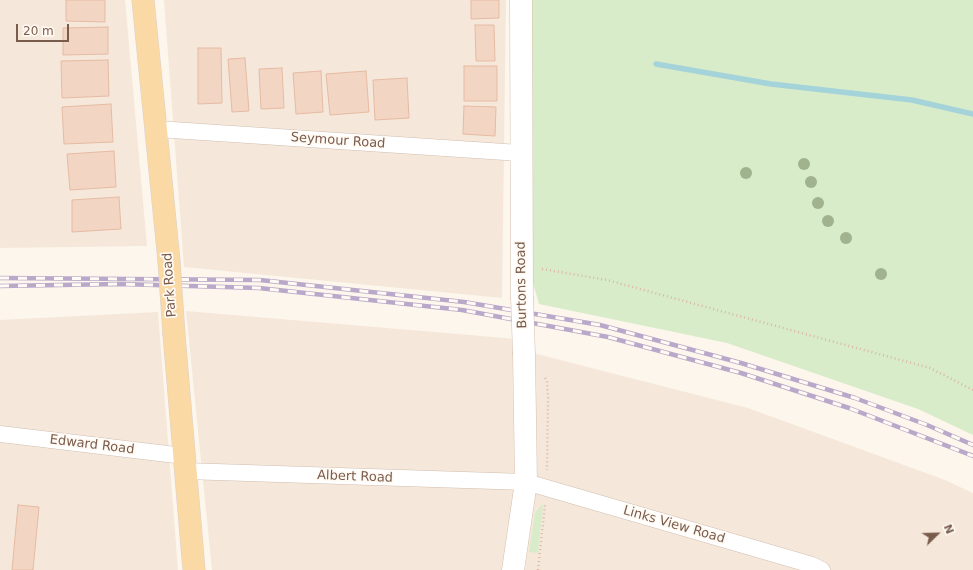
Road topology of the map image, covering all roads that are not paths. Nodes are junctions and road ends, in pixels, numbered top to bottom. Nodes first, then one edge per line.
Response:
1 (143, 0) edge
2 (521, 0) edge
3 (157, 129) junction
4 (520, 153) junction
5 (0, 434) edge
6 (0, 438) edge
7 (185, 464) junction
8 (526, 482) junction
9 (194, 570) edge
10 (513, 570) edge
11 (822, 570) edge

1 - 3 main road, Park Road
2 - 4 street, Burtons Road
3 - 4 street, Seymour Road
3 - 7 main road, Park Road, bridge
4 - 8 street, Burtons Road, bridge
5 - 6 street
5 - 7 street, Edward Road
7 - 8 street, Albert Road
7 - 9 main road, Park Road
8 - 10 street, Burtons Road
8 - 11 street, Links View Road

